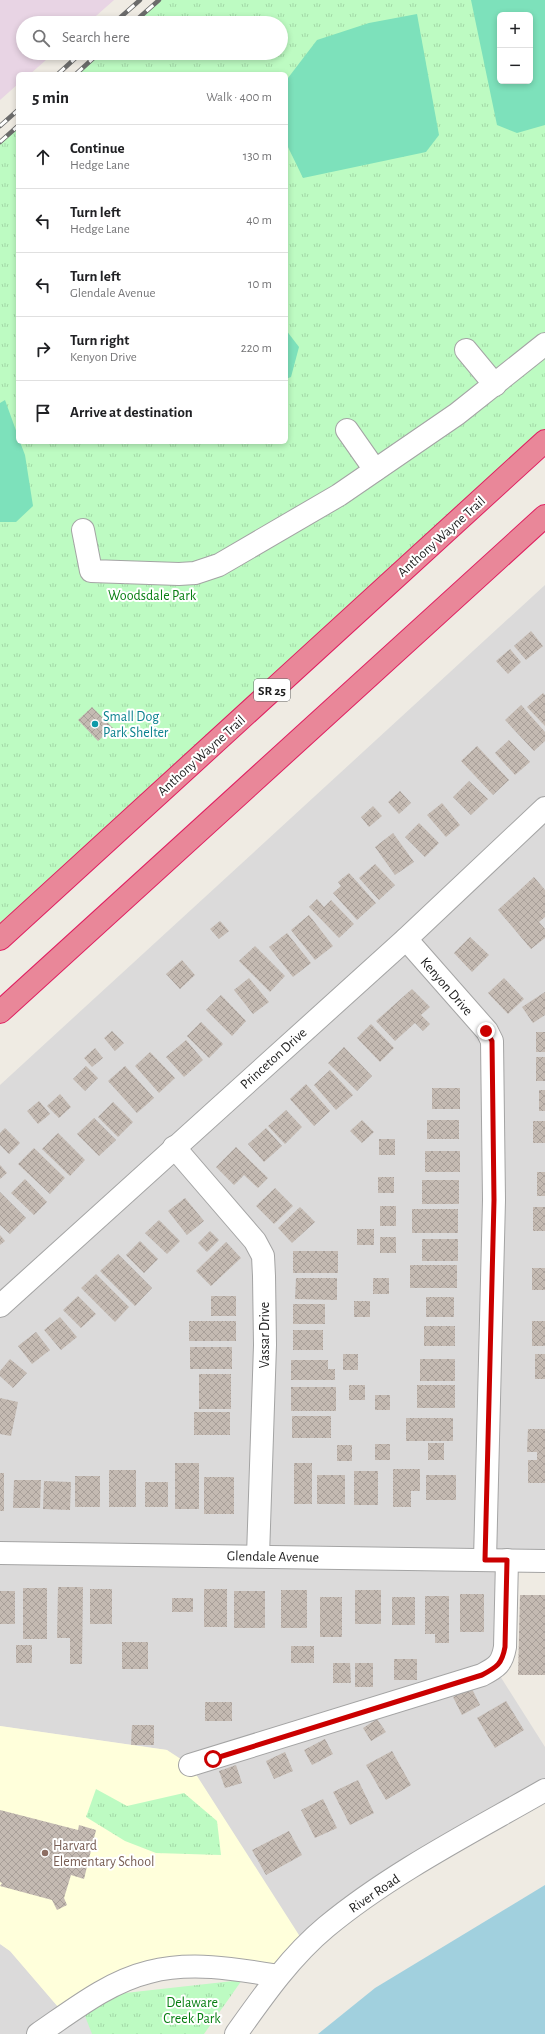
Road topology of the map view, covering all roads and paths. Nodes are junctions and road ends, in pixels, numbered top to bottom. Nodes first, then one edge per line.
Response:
1 (545, 344) edge
2 (466, 350) dead end
3 (495, 385) junction
4 (347, 430) dead end
5 (545, 441) edge
6 (375, 470) junction
7 (545, 516) edge
8 (83, 530) dead end
9 (545, 808) edge
10 (0, 939) edge
11 (406, 939) junction
12 (0, 1012) edge
13 (174, 1147) junction
14 (0, 1306) edge
15 (0, 1553) edge
16 (258, 1556) junction
17 (485, 1560) junction
18 (507, 1560) junction
19 (545, 1561) edge
20 (190, 1765) dead end
21 (545, 1790) edge
22 (278, 1976) junction
23 (38, 2034) edge
24 (236, 2034) edge

1 - 3 street
2 - 3 street
3 - 6 street
4 - 6 street
5 - 10 highway, Anthony Wayne Trail / SR 25
6 - 8 street
7 - 12 highway
9 - 11 street, Princeton Drive
11 - 13 street, Princeton Drive
11 - 17 street, Kenyon Drive
13 - 14 street, Princeton Drive
13 - 16 street, Vassar Drive
15 - 16 street, Glendale Avenue
16 - 17 street, Glendale Avenue
17 - 18 street, Glendale Avenue
18 - 19 street, Glendale Avenue
18 - 20 street
21 - 22 street, River Road
22 - 23 street
22 - 24 street, River Road

